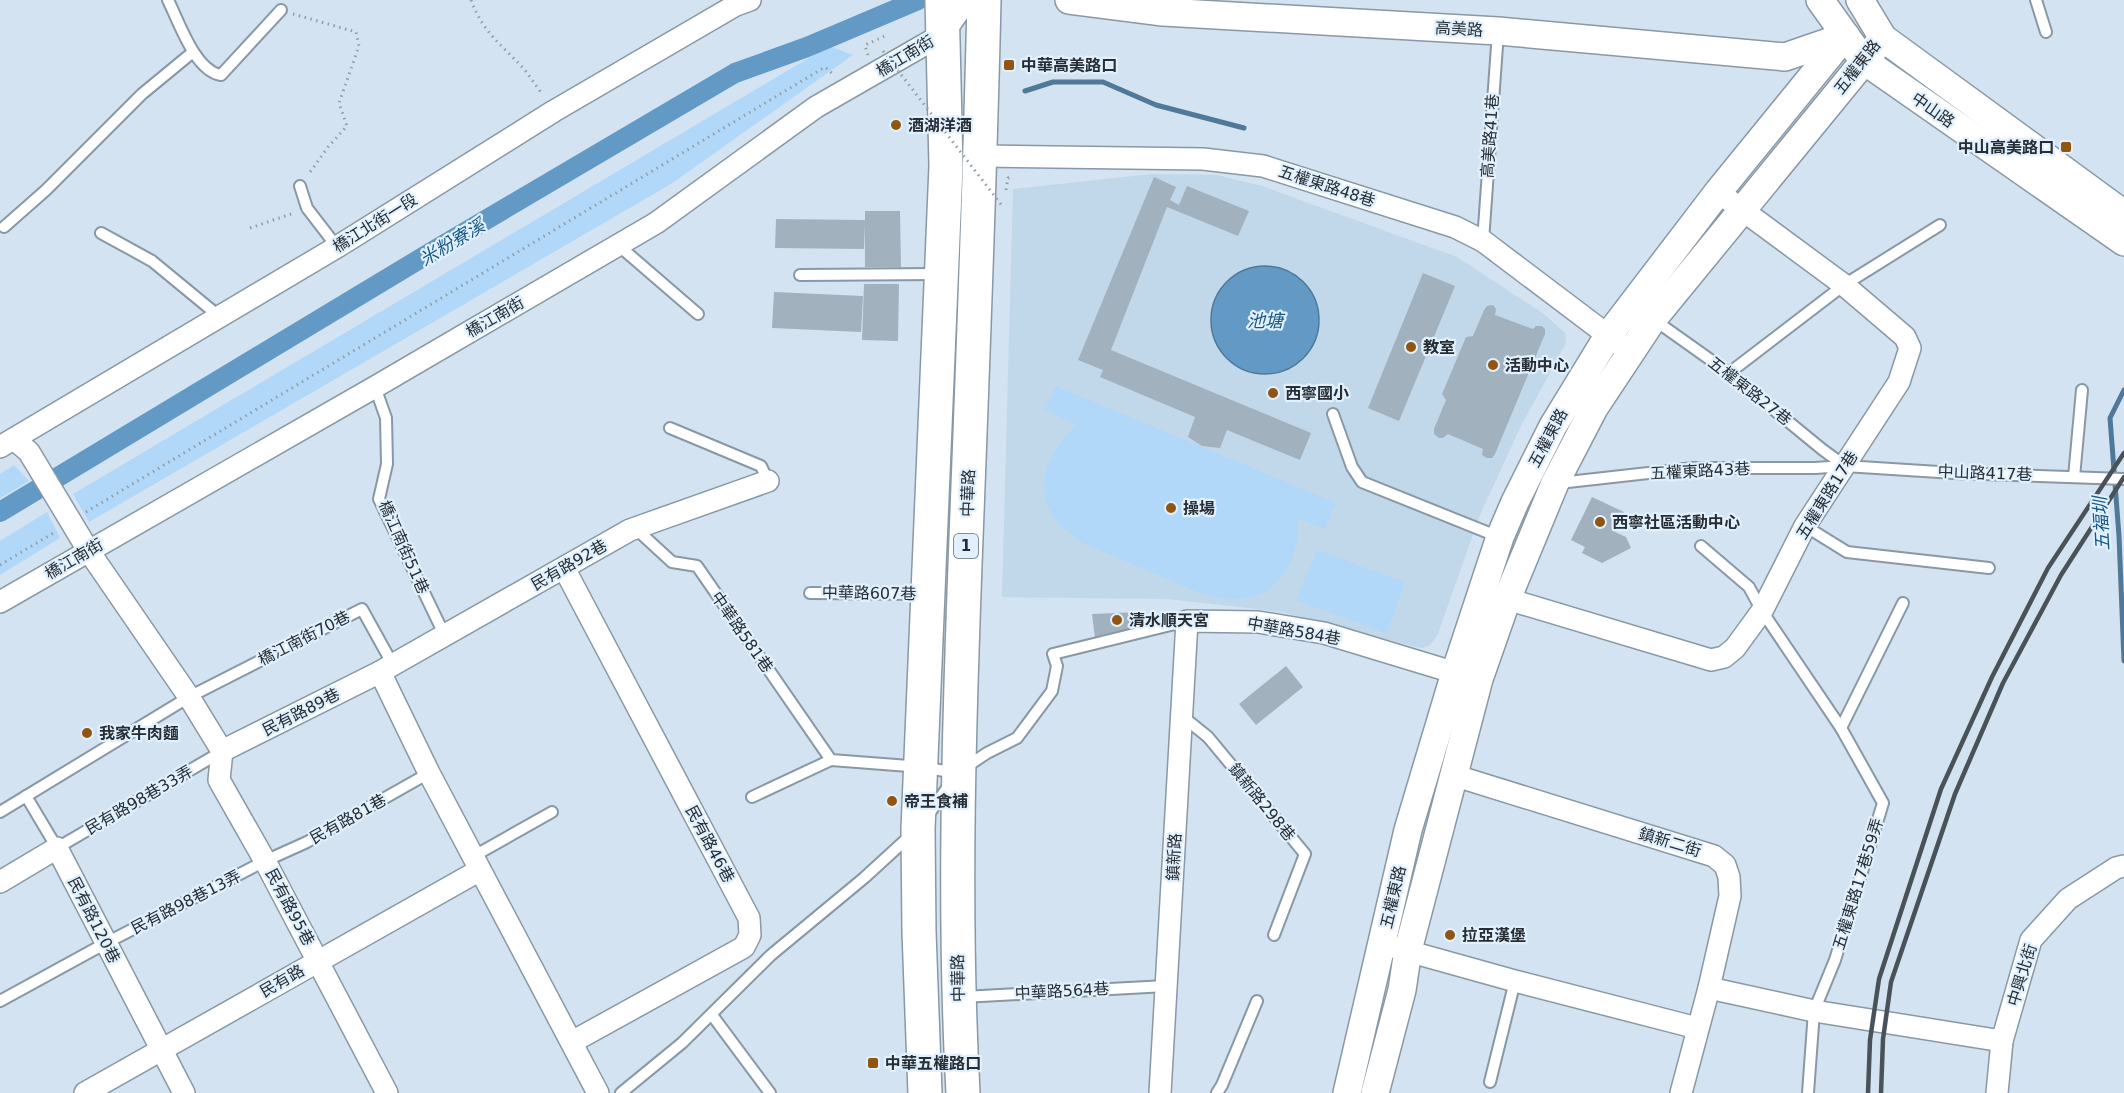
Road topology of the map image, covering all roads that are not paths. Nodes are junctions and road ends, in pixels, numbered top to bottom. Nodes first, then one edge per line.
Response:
1 (168, 0) edge
2 (750, 0) edge
3 (942, 0) edge
4 (967, 0) edge
5 (984, 0) edge
6 (1069, 0) edge
7 (1820, 0) edge
8 (1860, 0) edge
9 (2036, 0) edge
10 (281, 10) road end
11 (1498, 31) junction
12 (2046, 32) dead end
13 (943, 34) junction
14 (1845, 36) junction
15 (1883, 38) junction
16 (193, 52) junction
17 (1863, 60) junction
18 (981, 156) junction
19 (300, 186) road end
20 (1718, 192) junction
21 (1742, 209) junction
22 (2124, 214) edge
23 (1940, 225) dead end
24 (4, 227) dead end
25 (101, 233) dead end
26 (1483, 241) junction
27 (2124, 242) edge
28 (618, 245) junction
29 (337, 247) junction
30 (942, 274) junction
31 (800, 275) dead end
32 (1844, 285) junction
33 (698, 314) dead end
34 (220, 316) junction
35 (1653, 319) junction
36 (1608, 336) junction
37 (1630, 352) junction
38 (1729, 373) junction
39 (375, 387) junction
40 (2082, 390) dead end
41 (1333, 414) dead end
42 (670, 428) dead end
43 (5, 439) edge
44 (1845, 466) junction
45 (2074, 477) junction
46 (2124, 479) edge
47 (768, 481) joint
48 (1555, 483) junction
49 (1805, 526) junction
50 (634, 528) junction
51 (1500, 537) junction
52 (1701, 546) dead end
53 (88, 550) junction
54 (564, 568) junction
55 (1989, 568) dead end
56 (810, 593) dead end
57 (928, 594) junction
58 (1507, 599) junction
59 (0, 602) edge
60 (1903, 603) dead end
61 (1762, 611) junction
62 (1187, 621) junction
63 (444, 634) junction
64 (386, 668) junction
65 (1467, 676) junction
66 (189, 697) junction
67 (1182, 716) junction
68 (1841, 728) junction
69 (222, 752) junction
70 (831, 760) junction
71 (922, 766) junction
72 (429, 773) junction
73 (957, 773) junction
74 (1453, 775) junction
75 (26, 796) junction
76 (752, 797) dead end
77 (0, 812) edge
78 (552, 812) dead end
79 (918, 829) junction
80 (57, 848) junction
81 (265, 861) junction
82 (477, 863) junction
83 (2124, 866) edge
84 (0, 882) edge
85 (1274, 935) dead end
86 (106, 943) junction
87 (1395, 947) junction
88 (318, 960) junction
89 (1515, 981) junction
90 (1166, 986) junction
91 (1709, 988) junction
92 (957, 997) junction
93 (0, 1001) edge
94 (1257, 1001) dead end
95 (1814, 1011) junction
96 (712, 1015) junction
97 (1697, 1028) junction
98 (2002, 1041) junction
99 (572, 1042) junction
100 (163, 1050) junction
101 (1490, 1082) dead end
102 (85, 1093) edge
103 (184, 1093) edge
104 (387, 1093) edge
105 (598, 1093) edge
106 (621, 1093) edge
107 (770, 1093) edge
108 (926, 1093) edge
109 (963, 1093) edge
110 (1161, 1093) edge
111 (1217, 1093) edge
112 (1347, 1093) edge
113 (1375, 1093) edge
114 (1681, 1093) edge
115 (1808, 1093) edge
116 (1998, 1093) edge

1 - 16 lane
2 - 29 street, 橋江北街一段
3 - 13 main road, 1
4 - 13 street, 橋江南街
5 - 18 main road, 中華路 / 1
6 - 11 street, 高美路
7 - 14 street, 中山路
8 - 15 street, 中山路
9 - 12 lane
10 - 16 lane
11 - 14 street, 高美路
11 - 26 lane, 高美路41巷
13 - 28 street, 橋江南街
13 - 30 main road, 1
14 - 15 street, 五權東路
14 - 17 street, 中山路
14 - 20 street, 五權東路
15 - 17 street, 五權東路
15 - 22 street, 中山路
16 - 24 lane
17 - 21 street, 五權東路
17 - 27 street, 中山路
18 - 26 street, 五權東路48巷
18 - 73 main road, 中華路 / 1
19 - 29 lane
20 - 21 street, 五權東路17巷
20 - 36 street, 五權東路
21 - 32 street, 五權東路17巷
21 - 35 street, 五權東路
23 - 32 lane
25 - 34 lane
26 - 36 street, 五權東路48巷
28 - 33 lane
28 - 39 street, 橋江南街
29 - 34 street, 橋江北街一段
30 - 31 lane
30 - 57 main road, 1
32 - 38 lane
32 - 44 street, 五權東路17巷
34 - 43 street, 橋江北街一段
35 - 37 street, 五權東路
35 - 38 lane, 五權東路27巷
36 - 37 street, 五權東路48巷
36 - 51 street, 五權東路
37 - 48 street, 五權東路
38 - 44 lane, 五權東路27巷
39 - 53 street, 橋江南街
39 - 63 lane, 橋江南街51巷
40 - 45 lane
41 - 51 lane
42 - 47 lane
43 - 53 street
44 - 45 lane, 中山路417巷
44 - 48 lane, 五權東路43巷
44 - 49 street, 五權東路17巷
45 - 46 lane, 中山路417巷
47 - 50 street, 民有路92巷
48 - 58 street, 五權東路
49 - 55 lane
49 - 61 street, 五權東路17巷
50 - 54 street, 民有路92巷
50 - 70 lane, 中華路581巷
51 - 65 street, 五權東路
52 - 61 lane, 五權東路17巷59弄
53 - 59 street, 橋江南街
53 - 66 street
54 - 63 street, 民有路92巷
54 - 99 street, 民有路46巷
56 - 57 lane, 中華路607巷
57 - 71 main road, 1
58 - 61 street, 五權東路17巷
58 - 65 street, 五權東路
60 - 68 lane
61 - 68 lane, 五權東路17巷59弄
62 - 65 street, 中華路584巷
62 - 67 street, 鎮新路
62 - 73 lane, 中華路584巷
63 - 64 street, 民有路92巷
64 - 66 lane, 橋江南街70巷
64 - 69 street, 民有路89巷
64 - 72 street
65 - 74 street, 五權東路
65 - 87 street, 五權東路
66 - 69 street
66 - 75 lane, 橋江南街70巷
67 - 85 lane, 鎮新路298巷
67 - 90 street, 鎮新路
68 - 95 lane, 五權東路17巷59弄
69 - 80 lane, 民有路98巷33弄
69 - 81 street, 民有路95巷
70 - 71 lane
70 - 76 lane
71 - 73 lane
71 - 79 main road, 1
72 - 81 lane, 民有路81巷
72 - 82 street
73 - 79 lane, 中華路584巷
73 - 92 main road, 中華路 / 1
74 - 87 street, 五權東路
74 - 91 street, 鎮新二街
75 - 77 lane, 橋江南街70巷
75 - 80 lane
78 - 82 lane
79 - 96 lane
79 - 108 main road, 1
80 - 84 street
80 - 86 street, 民有路120巷
81 - 86 lane, 民有路98巷13弄
81 - 88 street, 民有路95巷
82 - 88 street, 民有路
82 - 99 street
83 - 98 street, 中興北街
86 - 93 lane, 民有路98巷13弄
86 - 100 street, 民有路120巷
87 - 89 street
87 - 112 street, 五權東路
87 - 113 street, 五權東路
88 - 100 street, 民有路
88 - 104 street, 民有路95巷
89 - 97 street
89 - 101 lane
90 - 92 lane, 中華路564巷
90 - 110 street, 鎮新路
91 - 95 street
91 - 97 street, 鎮新二街
92 - 109 main road, 中華路 / 1
94 - 111 lane
95 - 98 street
95 - 115 lane, 五權東路17巷59弄
96 - 106 lane
96 - 107 lane
97 - 114 street, 鎮新二街
98 - 116 street, 中興北街
99 - 105 street
100 - 102 street, 民有路
100 - 103 street, 民有路120巷

